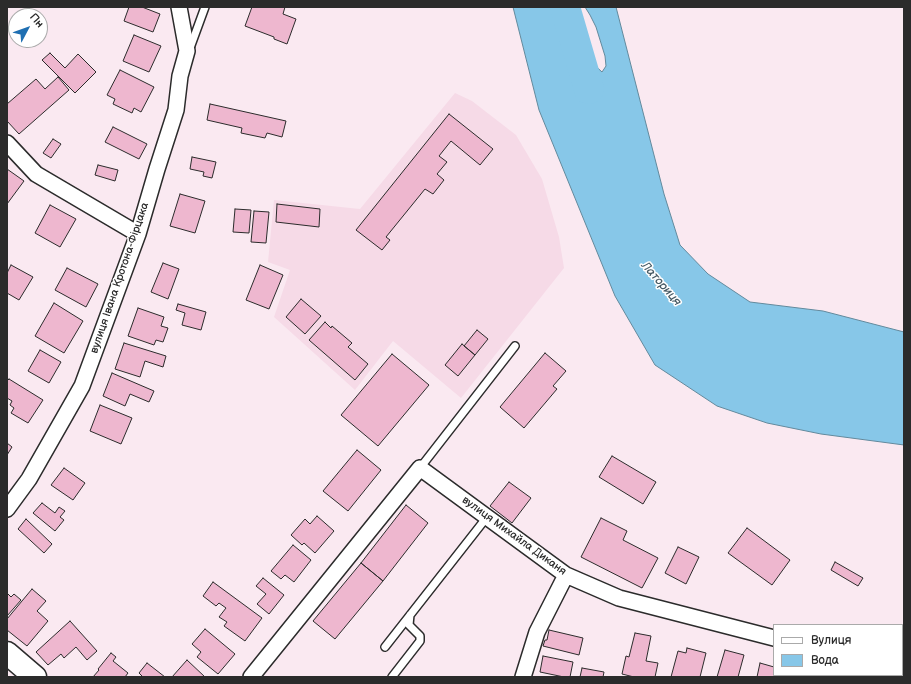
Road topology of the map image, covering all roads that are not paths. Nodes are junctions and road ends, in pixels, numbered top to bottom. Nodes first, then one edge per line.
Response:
1 (179, 7) edge
2 (205, 7) edge
3 (180, 76) junction
4 (7, 143) edge
5 (138, 234) junction
6 (515, 346) dead end
7 (420, 468) junction
8 (7, 509) edge
9 (487, 517) junction
10 (566, 575) junction
11 (410, 615) junction
12 (773, 638) edge
13 (385, 647) dead end
14 (7, 653) edge
15 (35, 677) edge
16 (251, 677) edge
17 (392, 677) edge
18 (523, 677) edge

1 - 3 street, вулиця Івана Кротона-Фірцака
2 - 3 lane
3 - 5 street, вулиця Івана Кротона-Фірцака
4 - 5 street
5 - 8 street, вулиця Івана Кротона-Фірцака
6 - 7 lane
7 - 9 street, вулиця Михайла Диканя
7 - 16 street
9 - 10 street, вулиця Михайла Диканя
9 - 11 lane
10 - 12 street, вулиця Михайла Диканя
10 - 18 street
11 - 13 lane
11 - 17 lane
14 - 15 highway

